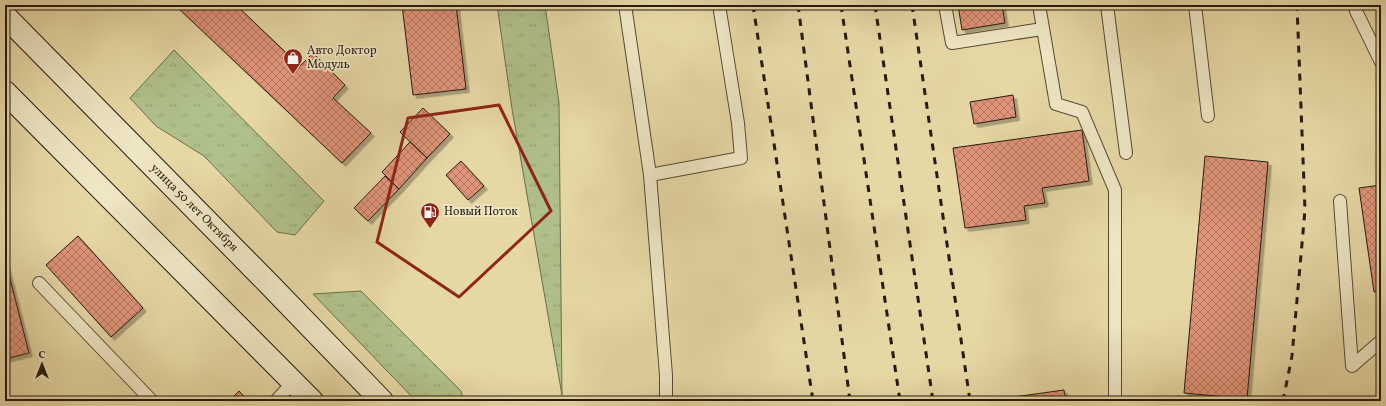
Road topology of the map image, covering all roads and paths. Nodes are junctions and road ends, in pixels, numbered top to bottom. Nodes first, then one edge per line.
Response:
1 (625, 5) edge
2 (719, 5) edge
3 (945, 5) edge
4 (1039, 5) edge
5 (1107, 5) edge
6 (1195, 5) edge
7 (1357, 5) edge
8 (5, 16) edge
9 (1042, 30) junction
10 (1381, 62) edge
11 (5, 92) edge
12 (1208, 116) dead end
13 (1126, 153) dead end
14 (650, 175) junction
15 (1340, 201) dead end
16 (39, 283) dead end
17 (1381, 342) edge
18 (293, 382) junction
19 (152, 401) edge
20 (276, 401) edge
21 (312, 401) edge
22 (382, 401) edge
23 (666, 401) edge
24 (1115, 401) edge

1 - 14 lane
2 - 14 lane
3 - 9 lane
4 - 9 lane
5 - 13 lane
6 - 12 lane
7 - 10 lane
8 - 22 main road, улица 50 лет Октября
9 - 24 lane
11 - 18 main road
14 - 23 lane
15 - 17 lane
16 - 19 lane
18 - 20 lane
18 - 21 main road

